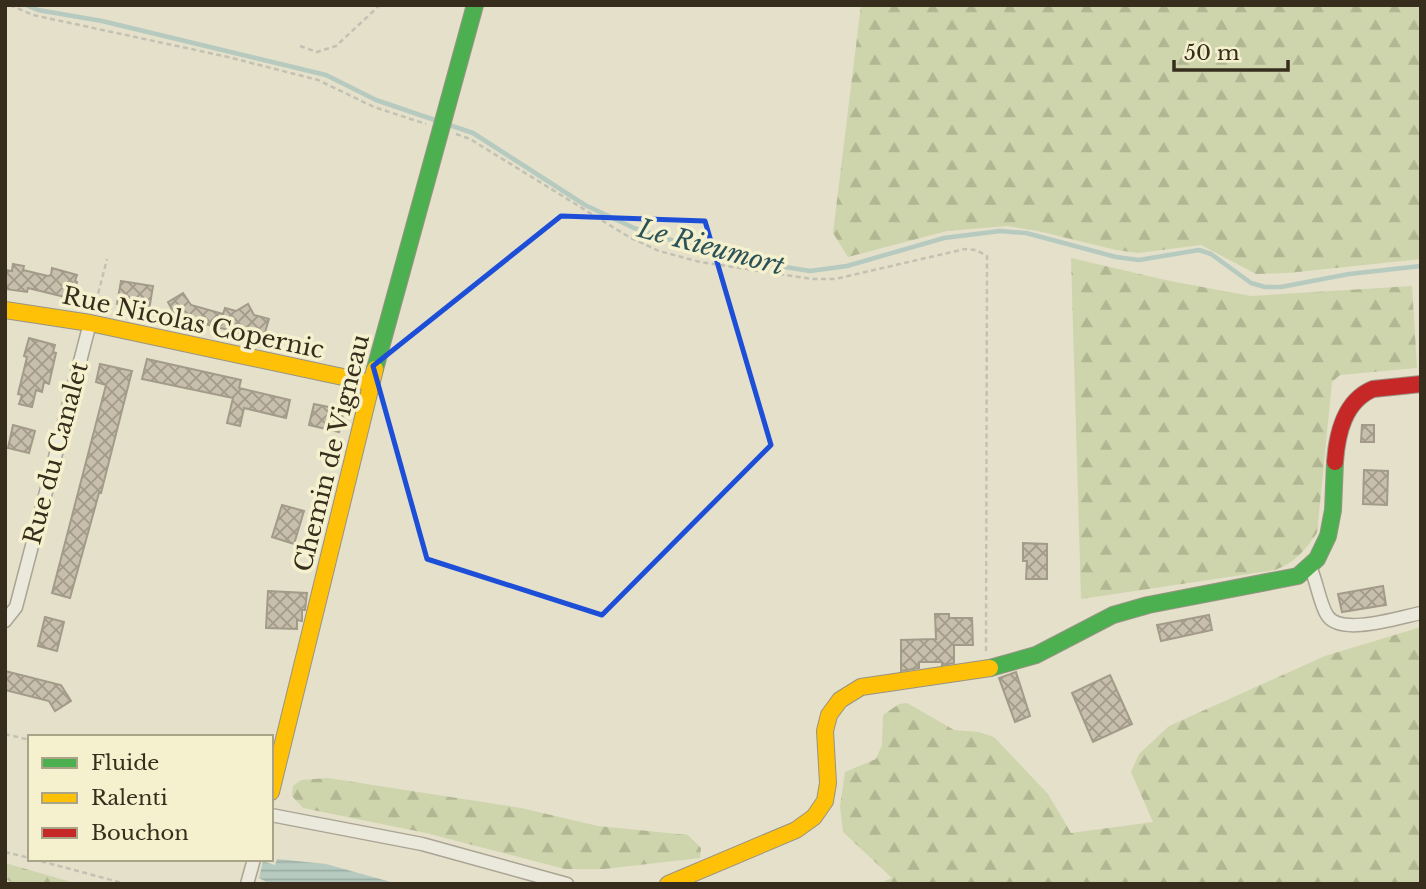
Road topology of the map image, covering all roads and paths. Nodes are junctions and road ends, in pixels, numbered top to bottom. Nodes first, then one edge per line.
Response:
1 (10, 5) edge
2 (380, 5) edge
3 (475, 5) edge
4 (300, 46) dead end
5 (444, 124) junction
6 (107, 259) dead end
7 (5, 310) edge
8 (90, 323) junction
9 (371, 383) junction
10 (1421, 384) edge
11 (1311, 569) junction
12 (1421, 613) edge
13 (5, 621) edge
14 (986, 669) junction
15 (5, 734) edge
16 (28, 740) edge
17 (273, 784) edge
18 (273, 815) edge
19 (5, 852) edge
20 (28, 858) edge
21 (40, 861) edge
22 (253, 861) edge
23 (126, 884) edge
24 (247, 884) edge
25 (567, 884) edge
26 (668, 884) edge

1 - 5 path
2 - 4 path
3 - 5 street, Chemin de Vigneau
5 - 9 street, Chemin de Vigneau
5 - 14 path
6 - 8 path
7 - 8 street, Rue Nicolas Copernic
8 - 9 street, Rue Nicolas Copernic
8 - 13 street, Rue du Canalet
9 - 17 street, Chemin de Vigneau
10 - 11 street
11 - 12 street
11 - 14 street
14 - 26 street
15 - 16 path
18 - 25 street
19 - 20 path
21 - 23 path
22 - 24 street

